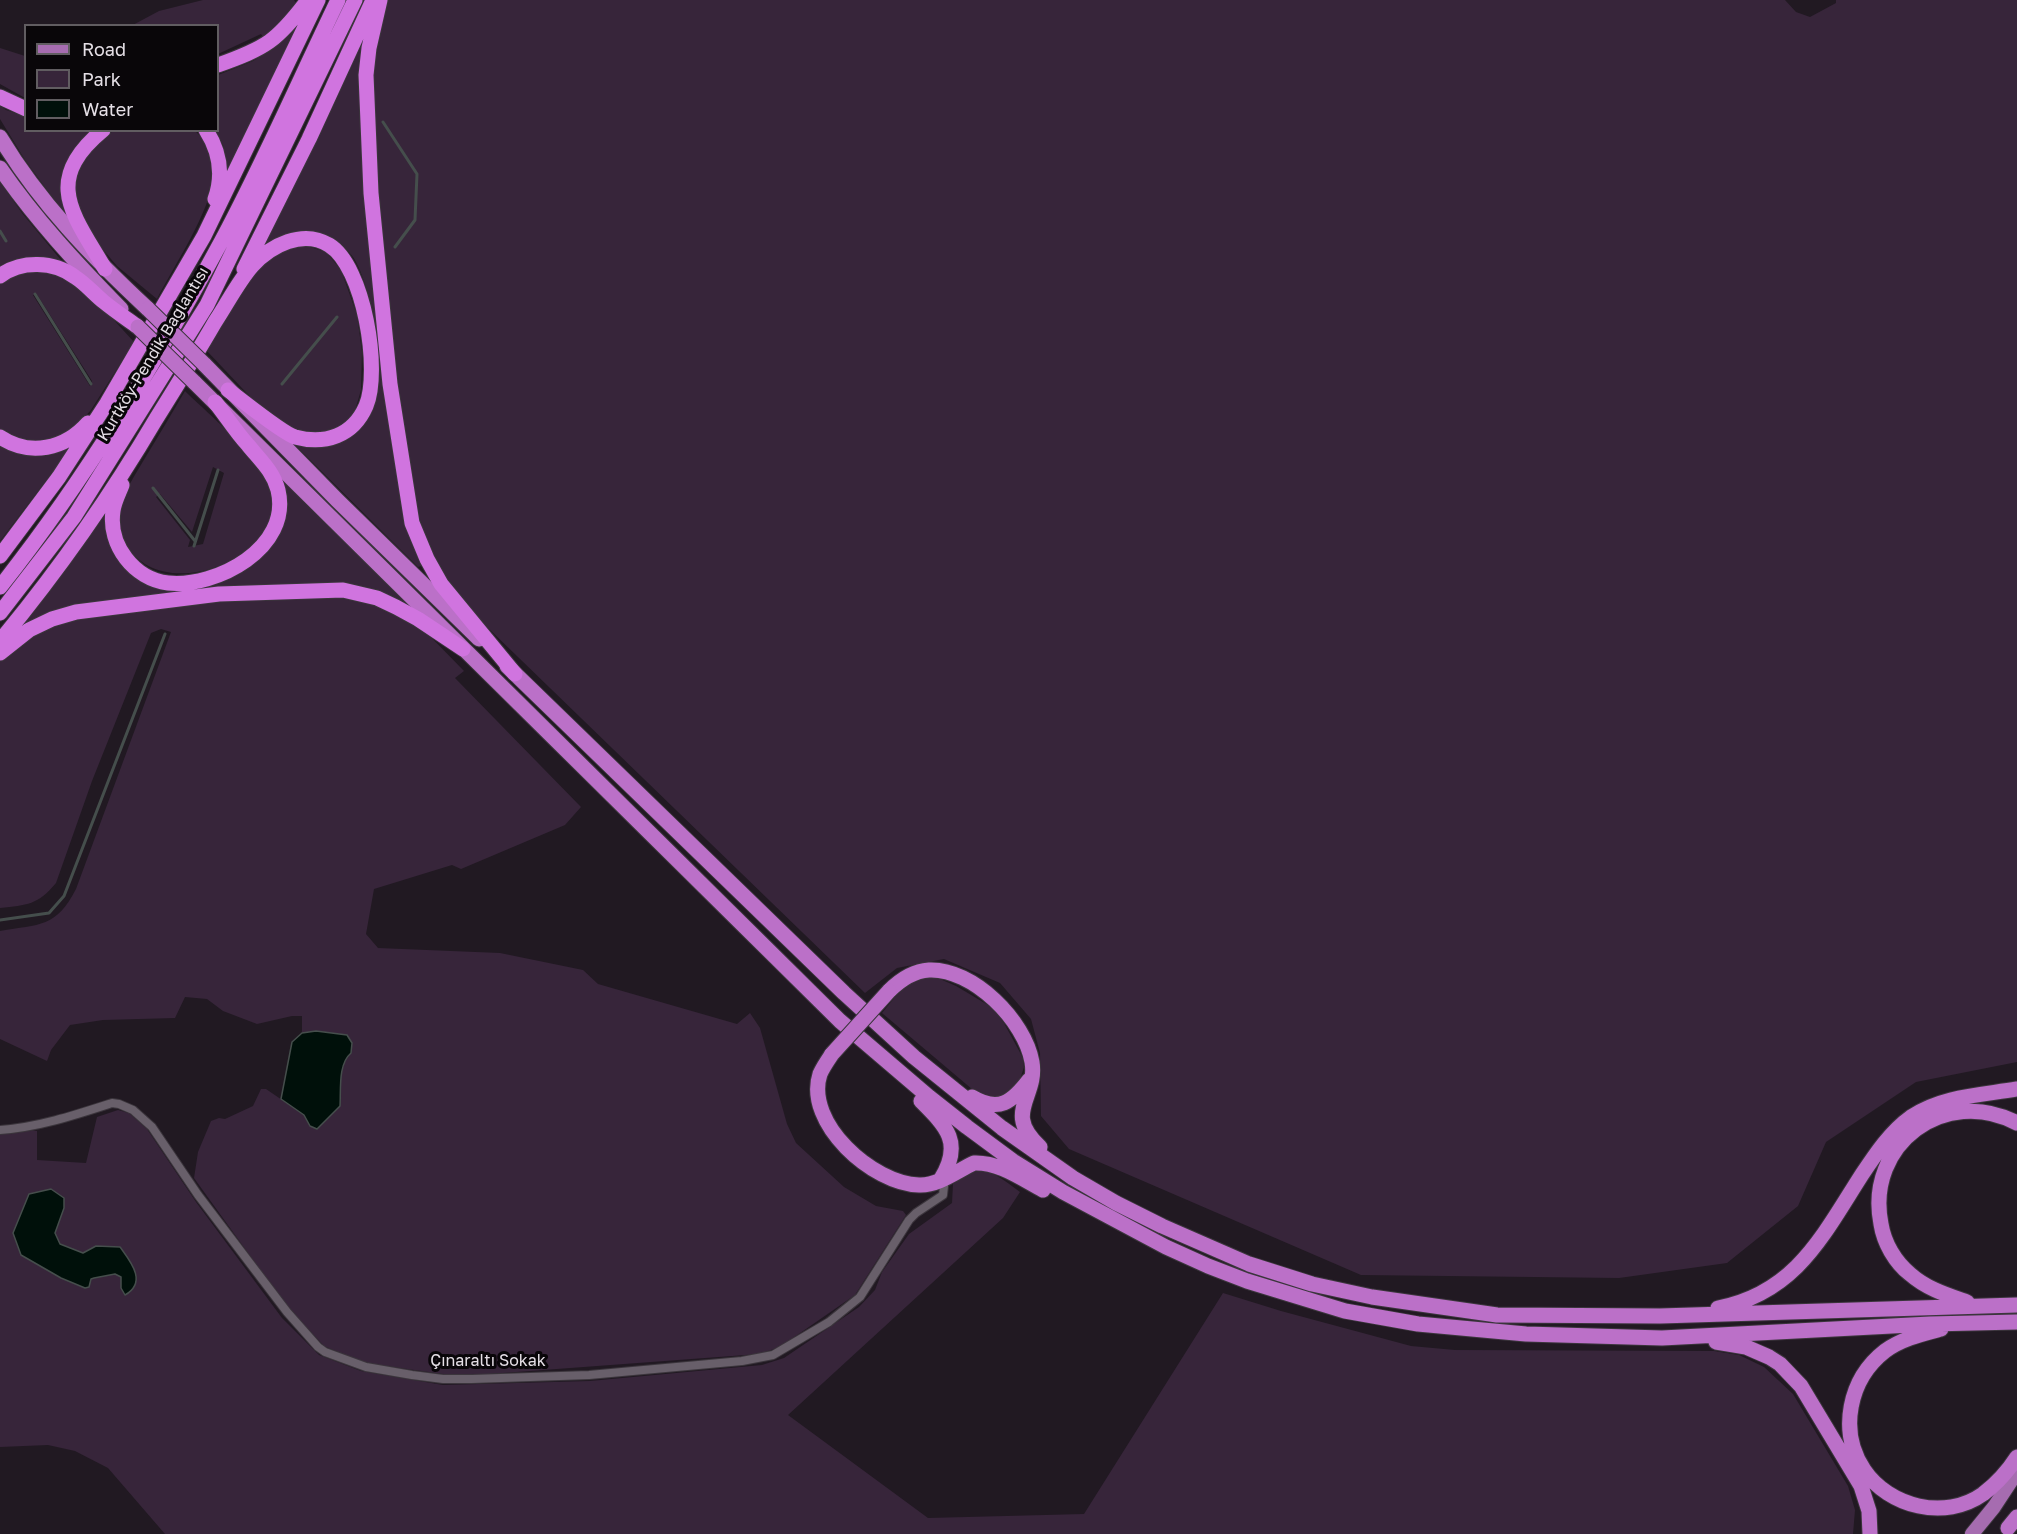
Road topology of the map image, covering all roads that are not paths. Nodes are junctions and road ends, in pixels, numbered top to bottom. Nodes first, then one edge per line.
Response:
1 (308, 0) edge
2 (318, 0) edge
3 (338, 0) edge
4 (355, 0) edge
5 (373, 0) edge
6 (380, 0) edge
7 (219, 65) edge
8 (0, 97) edge
9 (24, 109) edge
10 (101, 132) edge
11 (207, 132) edge
12 (0, 136) edge
13 (0, 168) edge
14 (204, 236) junction
15 (105, 269) junction
16 (0, 276) edge
17 (228, 301) junction
18 (138, 327) junction
19 (228, 390) junction
20 (215, 402) junction
21 (107, 404) junction
22 (0, 437) edge
23 (130, 463) junction
24 (0, 556) edge
25 (0, 588) edge
26 (0, 613) edge
27 (0, 641) edge
28 (463, 649) junction
29 (0, 653) edge
30 (515, 674) junction
31 (840, 1020) junction
32 (914, 1057) junction
33 (1031, 1077) junction
34 (2017, 1089) edge
35 (2013, 1119) edge
36 (0, 1130) edge
37 (1073, 1178) junction
38 (941, 1179) junction
39 (1166, 1247) junction
40 (2017, 1305) edge
41 (1979, 1306) junction
42 (1660, 1316) junction
43 (2017, 1322) edge
44 (1965, 1323) junction
45 (1662, 1338) junction
46 (2017, 1457) edge
47 (2017, 1472) edge
48 (1870, 1534) edge
49 (1972, 1534) edge

1 - 7 highway
2 - 14 highway
3 - 25 highway, Kurtköy-Pendik Bağlantısı
4 - 26 highway, Kurtköy-Pendik Bağlantısı
5 - 17 highway
6 - 30 highway
8 - 9 highway
10 - 15 highway
11 - 14 highway
12 - 15 highway
13 - 18 highway
14 - 21 highway
15 - 19 highway, bridge
16 - 18 highway
17 - 19 highway
17 - 23 highway
18 - 20 highway, bridge
19 - 30 highway
20 - 23 highway
20 - 28 highway
21 - 22 highway
21 - 24 highway
23 - 27 highway
28 - 29 highway
28 - 31 highway
30 - 32 highway
31 - 38 highway
31 - 39 highway
32 - 33 highway
32 - 37 highway
33 - 37 highway
33 - 38 highway, bridge
34 - 42 highway
35 - 41 highway
36 - 38 street, Çınaraltı Sokak
37 - 42 highway
38 - 39 highway
39 - 45 highway
40 - 41 highway
41 - 42 highway
43 - 44 highway
44 - 45 highway
44 - 46 highway
45 - 48 highway
47 - 49 main road

